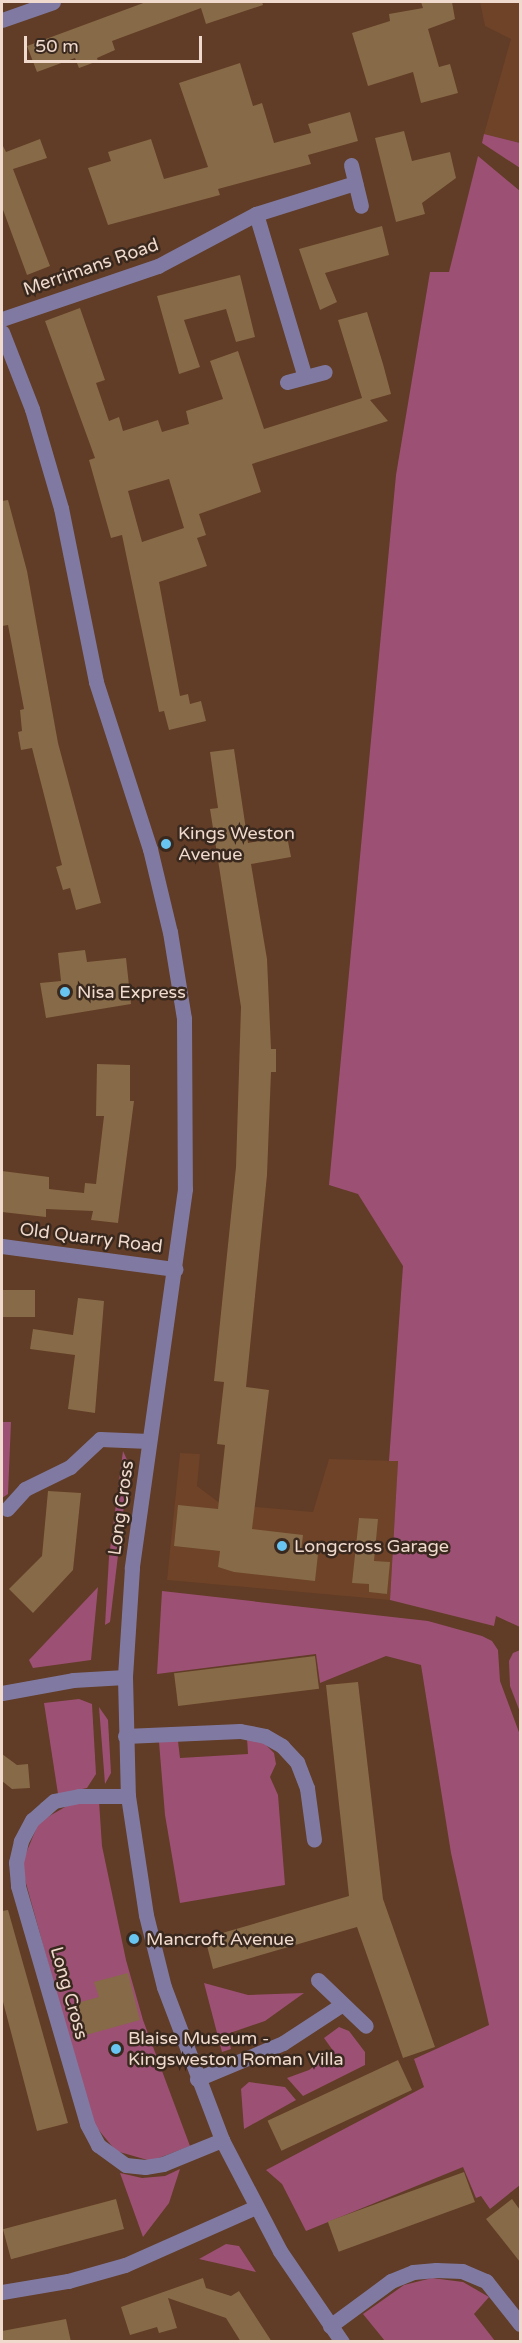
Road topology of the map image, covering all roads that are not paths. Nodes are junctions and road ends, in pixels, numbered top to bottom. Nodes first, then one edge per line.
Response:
1 (53, 2) edge
2 (2, 20) edge
3 (351, 165) dead end
4 (356, 183) junction
5 (361, 206) dead end
6 (256, 214) junction
7 (2, 319) edge
8 (2, 332) edge
9 (325, 372) dead end
10 (306, 376) junction
11 (287, 382) dead end
12 (2, 1246) edge
13 (175, 1269) junction
14 (149, 1441) junction
15 (7, 1509) dead end
16 (125, 1677) junction
17 (2, 1693) edge
18 (125, 1736) junction
19 (128, 1796) junction
20 (314, 1840) dead end
21 (318, 1980) dead end
22 (341, 2005) junction
23 (366, 2026) dead end
24 (197, 2079) junction
25 (222, 2140) junction
26 (256, 2207) junction
27 (2, 2292) edge
28 (520, 2324) edge
29 (330, 2326) junction
30 (342, 2342) edge

1 - 2 street
3 - 4 street
4 - 5 street
4 - 6 street, Merrimans Road
6 - 7 street, Merrimans Road
6 - 10 street
8 - 13 street
9 - 10 street
10 - 11 street
12 - 13 street, Old Quarry Road
13 - 14 street
14 - 15 street
14 - 16 street, Long Cross
16 - 17 street
16 - 18 street, Long Cross
18 - 19 street, Long Cross
18 - 20 street
19 - 24 street, Long Cross
19 - 25 street, Long Cross
21 - 22 street
22 - 23 street
22 - 24 street
24 - 25 street, Long Cross
25 - 26 street, Long Cross
26 - 27 street
26 - 29 street, Long Cross
28 - 29 street
29 - 30 street, Long Cross

